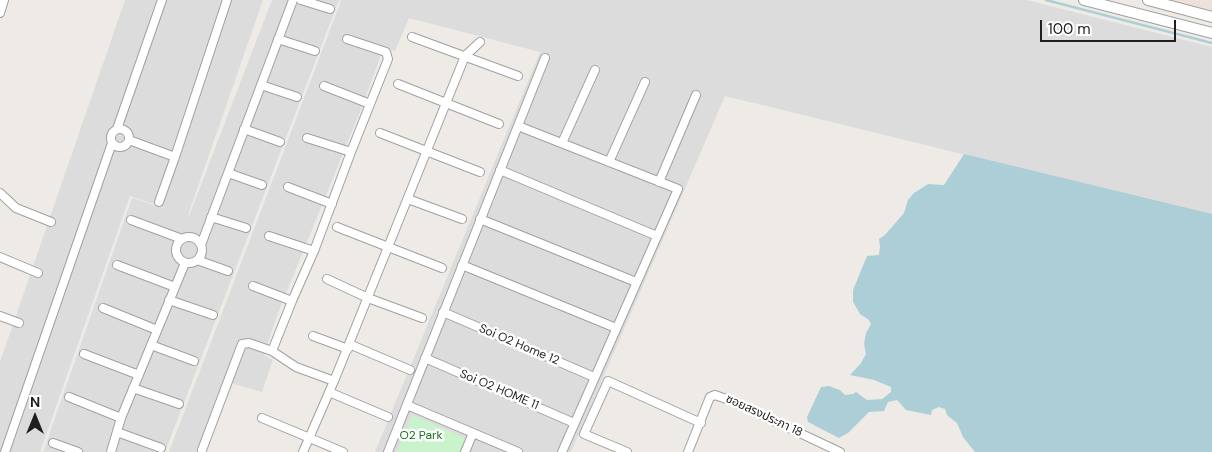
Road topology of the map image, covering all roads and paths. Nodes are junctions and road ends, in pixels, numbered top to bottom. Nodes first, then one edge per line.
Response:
1 (4, 0) edge
2 (162, 0) edge
3 (227, 0) edge
4 (293, 0) edge
5 (302, 0) edge
6 (1084, 0) edge
7 (1148, 0) edge
8 (330, 9) dead end
9 (0, 13) edge
10 (1212, 16) edge
11 (1212, 33) edge
12 (412, 37) dead end
13 (347, 38) dead end
14 (278, 39) junction
15 (480, 42) dead end
16 (315, 51) dead end
17 (465, 56) junction
18 (545, 58) dead end
19 (595, 70) dead end
20 (518, 76) dead end
21 (645, 82) dead end
22 (398, 84) dead end
23 (260, 85) junction
24 (324, 86) dead end
25 (696, 95) dead end
26 (297, 97) dead end
27 (370, 104) junction
28 (446, 104) junction
29 (500, 124) dead end
30 (518, 126) junction
31 (117, 129) junction
32 (244, 129) junction
33 (380, 134) dead end
34 (307, 138) dead end
35 (129, 140) junction
36 (280, 142) dead end
37 (112, 143) junction
38 (562, 143) junction
39 (351, 152) junction
40 (426, 152) junction
41 (175, 158) junction
42 (610, 162) junction
43 (500, 170) junction
44 (480, 172) dead end
45 (228, 173) junction
46 (659, 182) junction
47 (262, 185) dead end
48 (288, 187) dead end
49 (0, 193) edge
50 (408, 199) junction
51 (159, 202) dead end
52 (332, 204) junction
53 (211, 217) junction
54 (462, 218) dead end
55 (480, 218) junction
56 (131, 220) dead end
57 (51, 222) dead end
58 (337, 226) dead end
59 (246, 228) dead end
60 (269, 236) dead end
61 (657, 236) junction
62 (182, 239) junction
63 (201, 245) junction
64 (388, 248) junction
65 (314, 251) junction
66 (0, 257) edge
67 (197, 260) junction
68 (185, 262) junction
69 (117, 265) dead end
70 (462, 265) junction
71 (442, 268) dead end
72 (228, 271) dead end
73 (38, 273) dead end
74 (327, 279) dead end
75 (636, 282) junction
76 (253, 286) dead end
77 (175, 287) junction
78 (368, 298) junction
79 (169, 300) junction
80 (292, 301) junction
81 (103, 308) dead end
82 (443, 312) junction
83 (213, 314) dead end
84 (0, 316) edge
85 (422, 318) dead end
86 (19, 323) dead end
87 (616, 328) junction
88 (157, 330) junction
89 (313, 336) dead end
90 (151, 345) junction
91 (348, 346) junction
92 (272, 351) junction
93 (84, 354) dead end
94 (424, 358) junction
95 (194, 361) dead end
96 (410, 370) dead end
97 (139, 375) junction
98 (594, 377) junction
99 (334, 382) junction
100 (134, 388) junction
101 (329, 392) junction
102 (69, 398) dead end
103 (179, 404) dead end
104 (407, 405) junction
105 (388, 416) dead end
106 (122, 418) junction
107 (262, 418) dead end
108 (574, 422) junction
109 (700, 423) junction
110 (117, 432) junction
111 (473, 433) junction
112 (309, 437) junction
113 (53, 443) dead end
114 (161, 448) dead end
115 (202, 450) dead end
116 (5, 452) edge
117 (78, 452) edge
118 (111, 452) edge
119 (303, 452) edge
120 (343, 452) edge
121 (388, 452) edge
122 (465, 452) edge
123 (518, 452) edge
124 (562, 452) edge
125 (627, 452) edge
126 (688, 452) edge
127 (840, 452) edge

1 - 9 street
2 - 31 street
3 - 41 street
4 - 14 street
5 - 8 street
6 - 11 street
7 - 10 street
12 - 17 street
13 - 27 street
14 - 16 street
14 - 23 street
15 - 17 street
17 - 20 street
17 - 28 street
18 - 30 street
19 - 38 street
21 - 42 street
22 - 28 street
23 - 26 street
23 - 32 street
24 - 27 street
25 - 46 street
27 - 39 street
28 - 29 street
28 - 40 street
30 - 38 street
30 - 43 street
31 - 35 street
31 - 37 street
32 - 36 street
32 - 45 street
33 - 40 street
34 - 39 street
35 - 37 street
35 - 41 street
37 - 116 street
38 - 42 street
39 - 52 street
40 - 44 street
40 - 50 street
41 - 51 street
42 - 46 street
43 - 55 street
43 - 61 street
45 - 47 street
45 - 53 street
46 - 61 street
48 - 52 street
49 - 57 street
50 - 54 street
50 - 64 street
52 - 65 street
53 - 59 street
53 - 63 street
55 - 70 street
55 - 75 street
56 - 62 street
58 - 64 street
60 - 65 street
61 - 75 street
62 - 63 street
62 - 68 street
63 - 67 street
64 - 71 street
64 - 78 street
65 - 80 street
66 - 73 street
67 - 68 street
67 - 72 street
68 - 77 street
69 - 77 street
70 - 82 street
70 - 87 street
74 - 78 street
75 - 87 street
76 - 80 street
77 - 79 street
78 - 85 street
78 - 91 street
79 - 83 street
79 - 88 street
80 - 92 street
81 - 88 street
82 - 94 street
82 - 98 street, Soi O2 Home 12
84 - 86 street
87 - 98 street
88 - 90 street
89 - 91 street
90 - 95 street
90 - 97 street
91 - 96 street
91 - 99 street
92 - 99 street
92 - 115 street
93 - 97 street
94 - 104 street
94 - 108 street, Soi O2 HOME 11
97 - 100 street
98 - 108 street
99 - 101 street
100 - 103 street
100 - 106 street
101 - 105 street
101 - 112 street
102 - 106 street
104 - 111 street
104 - 121 street
106 - 110 street
107 - 112 street
108 - 124 street
109 - 125 street
109 - 126 street
109 - 127 street, ซอยสรงประภา 18
110 - 114 street
110 - 118 street
111 - 122 street
111 - 123 street
112 - 119 street
112 - 120 street
113 - 117 street

